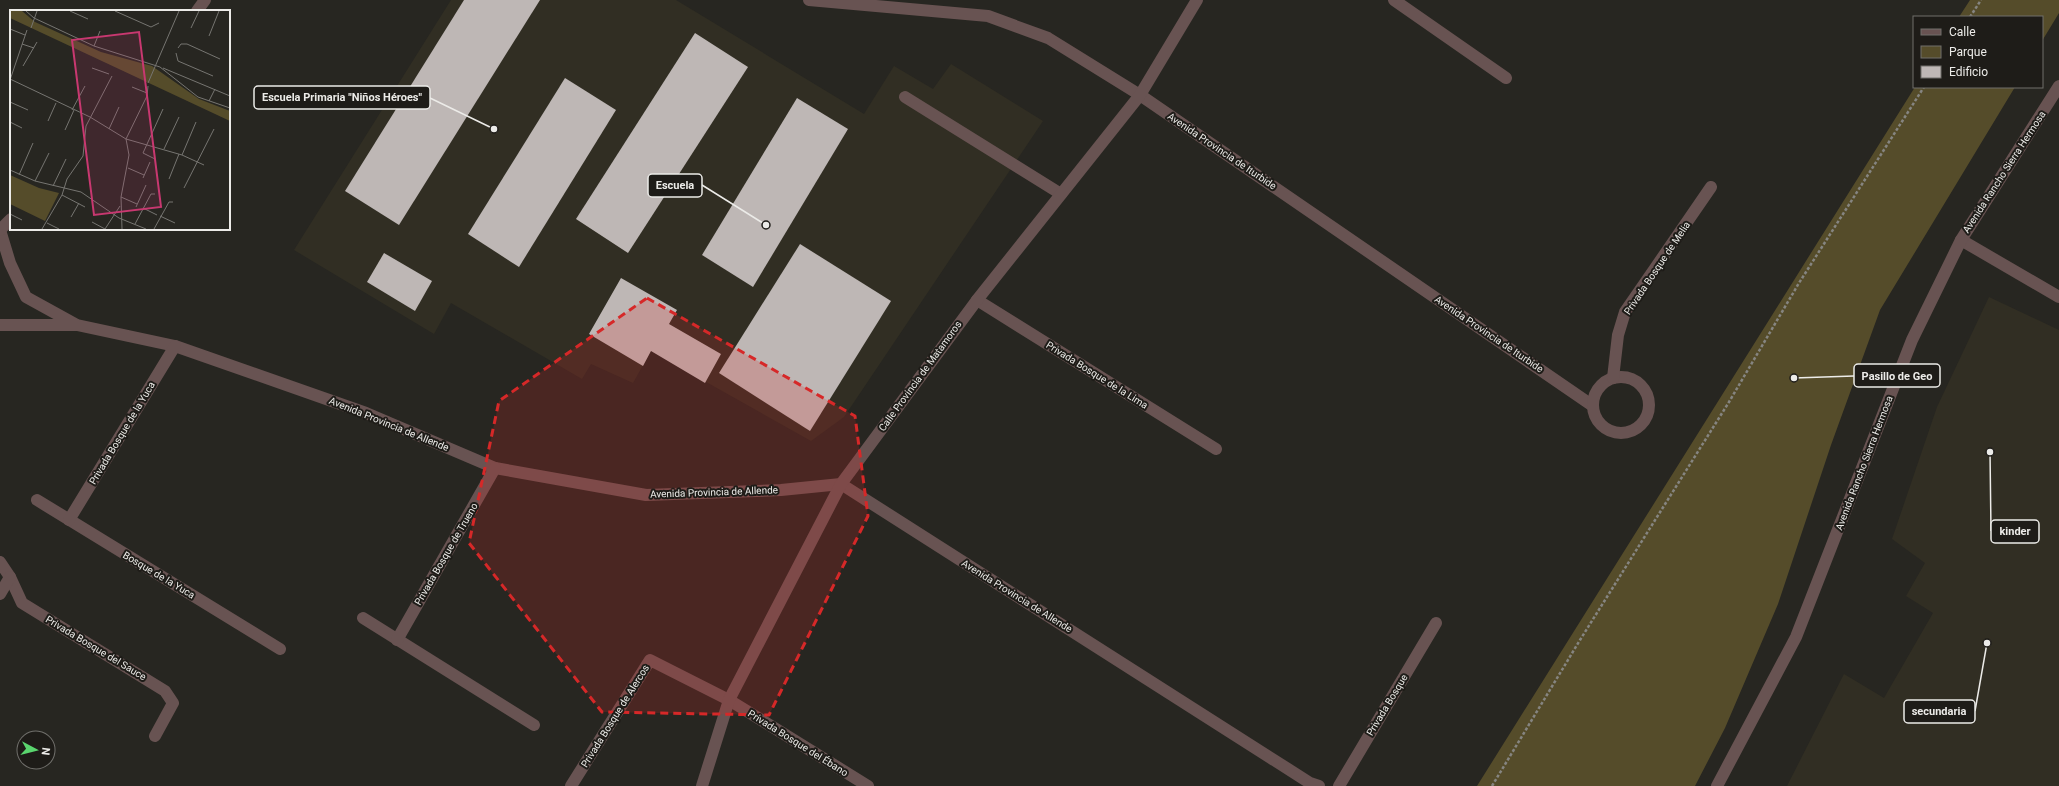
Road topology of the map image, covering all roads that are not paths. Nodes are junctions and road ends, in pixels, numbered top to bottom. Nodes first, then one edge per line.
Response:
1 (205, 0) edge
2 (809, 0) edge
3 (1197, 0) edge
4 (1394, 0) edge
5 (198, 10) edge
6 (1506, 78) dead end
7 (2059, 86) edge
8 (1140, 95) junction
9 (905, 97) dead end
10 (1711, 187) dead end
11 (1061, 194) junction
12 (10, 220) edge
13 (0, 230) edge
14 (1961, 240) junction
15 (2059, 297) edge
16 (977, 300) junction
17 (0, 325) edge
18 (76, 325) junction
19 (175, 346) junction
20 (1612, 378) junction
21 (1593, 406) junction
22 (1216, 449) dead end
23 (495, 468) junction
24 (841, 484) junction
25 (37, 500) dead end
26 (69, 520) junction
27 (0, 562) edge
28 (10, 577) junction
29 (0, 594) edge
30 (363, 618) dead end
31 (1436, 623) dead end
32 (397, 640) junction
33 (280, 649) dead end
34 (729, 700) junction
35 (534, 725) dead end
36 (155, 736) dead end
37 (571, 786) edge
38 (702, 786) edge
39 (868, 786) edge
40 (1319, 786) edge
41 (1339, 786) edge
42 (1717, 786) edge

1 - 5 street
2 - 8 street, Avenida Provincia de Iturbide
3 - 8 street, Calle Provincia de Matamoros
4 - 6 street
7 - 14 street, Avenida Rancho Sierra Hermosa
8 - 11 street, Calle Provincia de Matamoros
8 - 21 street, Avenida Provincia de Iturbide
9 - 11 street
10 - 20 street, Privada Bosque de Melia
11 - 16 street, Calle Provincia de Matamoros
12 - 13 street
13 - 18 street
14 - 15 street
14 - 42 street, Avenida Rancho Sierra Hermosa
16 - 22 street, Privada Bosque de la Lima
16 - 24 street, Calle Provincia de Matamoros
17 - 18 street, Avenida Provincia de Allende
18 - 19 street, Avenida Provincia de Allende
19 - 23 street, Avenida Provincia de Allende
19 - 26 street, Privada Bosque de la Yuca
20 - 21 street
20 - 21 street
23 - 24 street, Avenida Provincia de Allende
23 - 32 street, Privada Bosque de Trueno
24 - 34 street, Calle Provincia de Matamoros
24 - 40 street, Avenida Provincia de Allende
25 - 26 street, Bosque de la Yuca
26 - 33 street, Bosque de la Yuca
27 - 28 street, Privada Bosque del Sauce
28 - 29 street
28 - 36 street, Privada Bosque del Sauce
30 - 32 street
31 - 41 street, Privada Bosque
32 - 35 street
34 - 37 street, Privada Bosque de Alercos
34 - 38 street, Calle Provincia de Matamoros
34 - 39 street, Privada Bosque del Ébano

